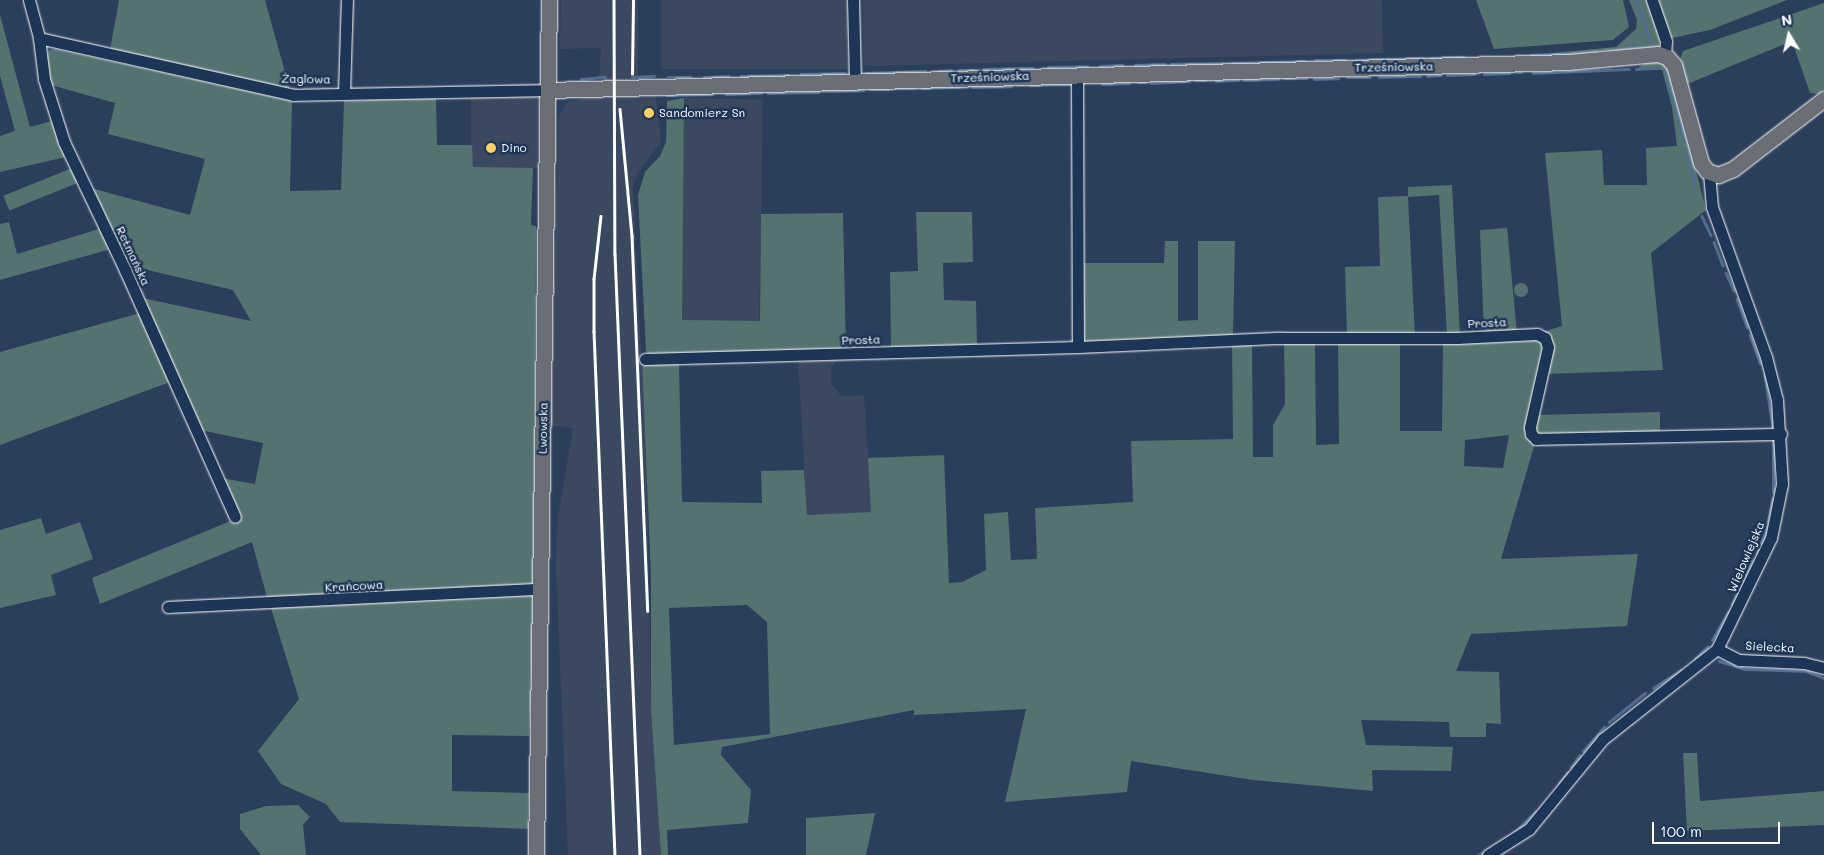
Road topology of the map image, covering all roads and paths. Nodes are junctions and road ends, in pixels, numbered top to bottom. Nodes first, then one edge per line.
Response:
1 (29, 0) edge
2 (347, 0) edge
3 (549, 0) edge
4 (853, 0) edge
5 (1652, 0) edge
6 (39, 38) junction
7 (1665, 56) junction
8 (1076, 75) junction
9 (855, 81) junction
10 (548, 90) junction
11 (344, 94) junction
12 (1824, 99) edge
13 (1709, 173) junction
14 (1078, 347) junction
15 (644, 359) dead end
16 (1781, 434) junction
17 (235, 517) dead end
18 (540, 589) junction
19 (168, 607) dead end
20 (1717, 649) junction
21 (1824, 668) edge
22 (536, 855) edge
23 (1488, 855) edge

1 - 6 street, Retmańska
2 - 11 street
3 - 10 main road, Lwowska
4 - 9 street
5 - 7 street
6 - 11 street, Żaglowa
6 - 17 street, Retmańska
7 - 8 main road, Trześniowska
7 - 13 main road
8 - 9 main road, Trześniowska
8 - 14 street
9 - 10 main road, Trześniowska
10 - 11 street, Żaglowa
10 - 18 main road, Lwowska
12 - 13 main road
13 - 16 street, Wielowiejska
14 - 15 street, Prosta
14 - 16 street, Prosta
16 - 20 street, Wielowiejska
18 - 19 street, Krańcowa
18 - 22 main road, Lwowska
20 - 21 street, Sielecka
20 - 23 street, Wielowiejska

